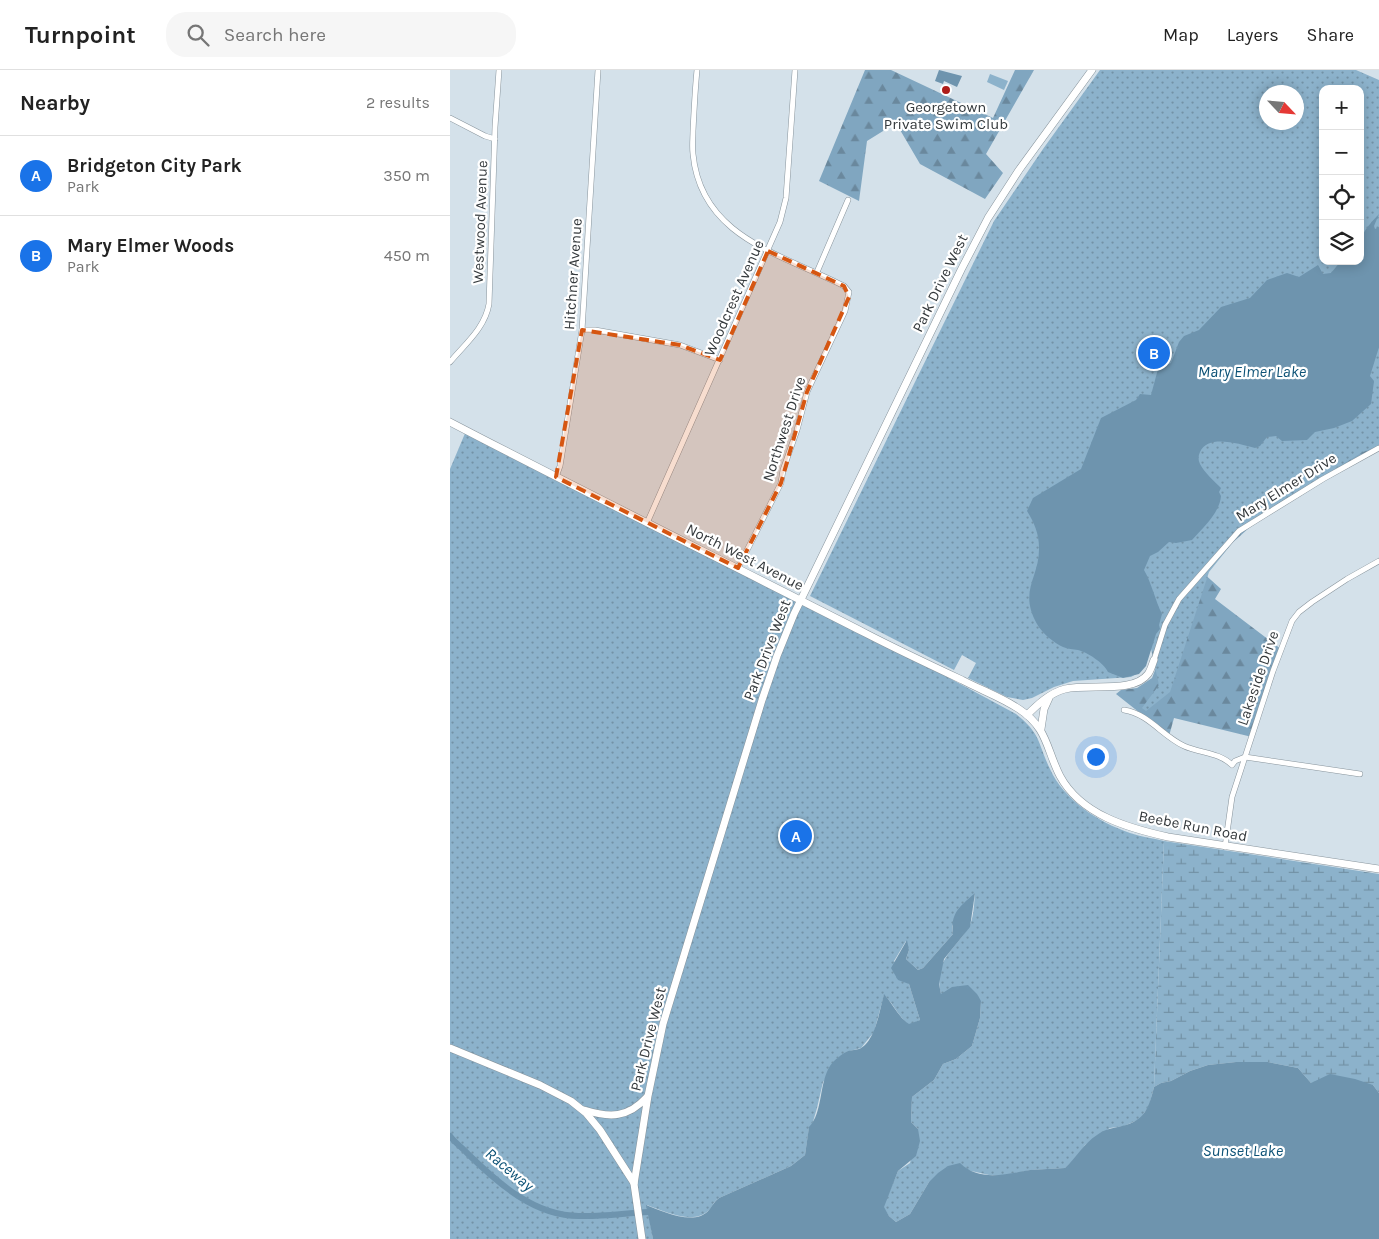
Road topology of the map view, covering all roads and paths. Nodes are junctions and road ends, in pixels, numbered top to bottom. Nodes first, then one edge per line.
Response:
1 (499, 70) edge
2 (598, 70) edge
3 (697, 70) edge
4 (795, 70) edge
5 (1092, 70) edge
6 (450, 118) edge
7 (495, 139) junction
8 (848, 200) dead end
9 (768, 251) junction
10 (817, 272) junction
11 (582, 330) junction
12 (720, 360) junction
13 (450, 362) edge
14 (450, 422) edge
15 (1379, 448) edge
16 (556, 476) junction
17 (647, 523) junction
18 (1379, 561) edge
19 (738, 568) junction
20 (800, 600) junction
21 (1154, 660) joint
22 (1050, 696) junction
23 (1124, 710) dead end
24 (1027, 715) junction
25 (1041, 729) junction
26 (1245, 758) junction
27 (1360, 774) dead end
28 (1225, 847) junction
29 (1379, 869) edge
30 (450, 1048) edge
31 (648, 1096) junction
32 (581, 1109) junction
33 (634, 1184) junction
34 (642, 1239) edge

1 - 7 street, Westwood Avenue
2 - 11 street, Hitchner Avenue
3 - 9 street
4 - 9 street, Woodcrest Avenue
5 - 20 street, Park Drive West
6 - 7 street
7 - 13 street, Westwood Avenue
8 - 10 street
9 - 10 street
9 - 12 street, Woodcrest Avenue
10 - 19 street, Northwest Drive
11 - 12 street
11 - 16 street, Hitchner Avenue
12 - 17 street, Woodcrest Avenue
14 - 16 street, North West Avenue
15 - 21 street, Mary Elmer Drive
16 - 17 street, North West Avenue
17 - 19 street, North West Avenue
18 - 26 street, Lakeside Drive
19 - 20 street, North West Avenue
20 - 24 street, North West Avenue
20 - 31 street, Park Drive West
21 - 22 street, Mary Elmer Drive
22 - 24 street, Mary Elmer Drive
22 - 25 street
23 - 26 street
24 - 25 street, Beebe Run Road
25 - 28 street, Beebe Run Road
26 - 27 street
26 - 28 street, Lakeside Drive
28 - 29 street, Beebe Run Road
30 - 32 street
31 - 32 street
31 - 33 street, Park Drive West
32 - 33 street
33 - 34 street, Park Drive West

